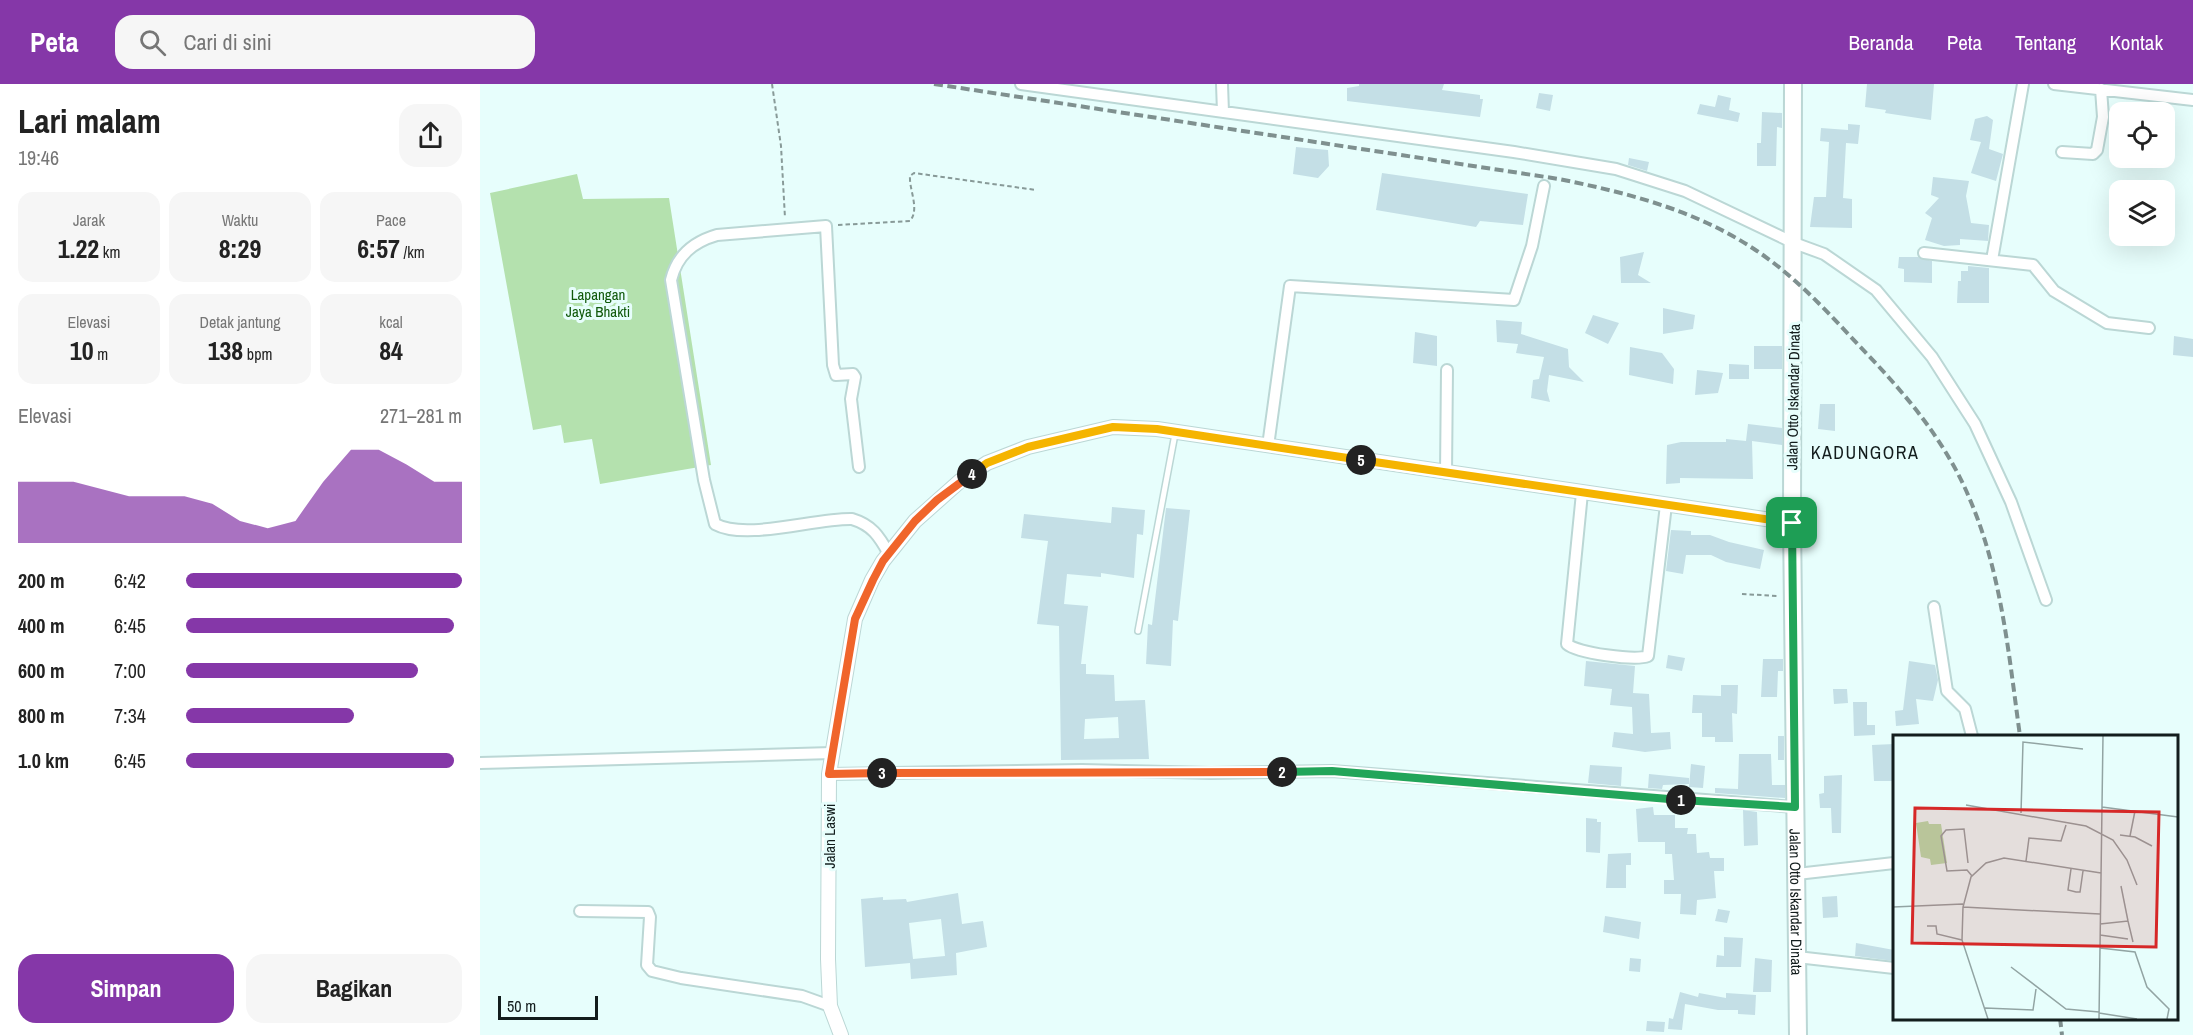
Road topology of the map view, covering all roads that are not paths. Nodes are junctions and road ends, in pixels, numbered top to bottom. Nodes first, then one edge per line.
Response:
1 (1021, 84) edge
2 (1222, 84) edge
3 (1793, 84) edge
4 (2023, 84) edge
5 (2054, 84) edge
6 (2101, 89) junction
7 (2193, 100) edge
8 (1224, 112) junction
9 (2062, 152) dead end
10 (1544, 186) dead end
11 (1794, 243) junction
12 (1924, 253) dead end
13 (1992, 260) junction
14 (2149, 328) dead end
15 (1447, 370) dead end
16 (1175, 432) junction
17 (1268, 446) junction
18 (859, 467) dead end
19 (1446, 473) junction
20 (1582, 493) junction
21 (1666, 505) junction
22 (1792, 523) junction
23 (890, 554) junction
24 (2046, 600) dead end
25 (1934, 607) dead end
26 (1138, 631) dead end
27 (1972, 735) edge
28 (832, 753) junction
29 (480, 763) edge
30 (829, 774) junction
31 (1795, 807) junction
32 (1893, 863) edge
33 (1797, 874) junction
34 (580, 911) dead end
35 (1797, 957) junction
36 (1893, 968) edge
37 (830, 1006) junction
38 (841, 1035) edge
39 (1798, 1035) edge

1 - 8 street
2 - 8 street
3 - 11 main road, Jalan Otto Iskandar Dinata
4 - 13 street
5 - 6 street
6 - 7 street
6 - 9 street
8 - 11 street
10 - 17 street
11 - 22 main road, Jalan Otto Iskandar Dinata
11 - 24 street
12 - 13 street
13 - 14 street
15 - 19 street
16 - 17 street, Jalan Laswi
16 - 23 street, Jalan Laswi
16 - 26 lane
17 - 19 street, Jalan Laswi
18 - 23 street
19 - 20 street, Jalan Laswi
20 - 21 street, Jalan Laswi
20 - 21 street
21 - 22 street, Jalan Laswi
22 - 31 main road, Jalan Otto Iskandar Dinata
23 - 28 street, Jalan Laswi
25 - 27 street
28 - 29 street
28 - 30 street, Jalan Laswi
30 - 31 street
30 - 37 street, Jalan Laswi
31 - 33 main road, Jalan Otto Iskandar Dinata
32 - 33 street
33 - 35 main road, Jalan Otto Iskandar Dinata
34 - 37 street
35 - 36 street
35 - 39 main road, Jalan Otto Iskandar Dinata
37 - 38 street, Jalan Laswi

